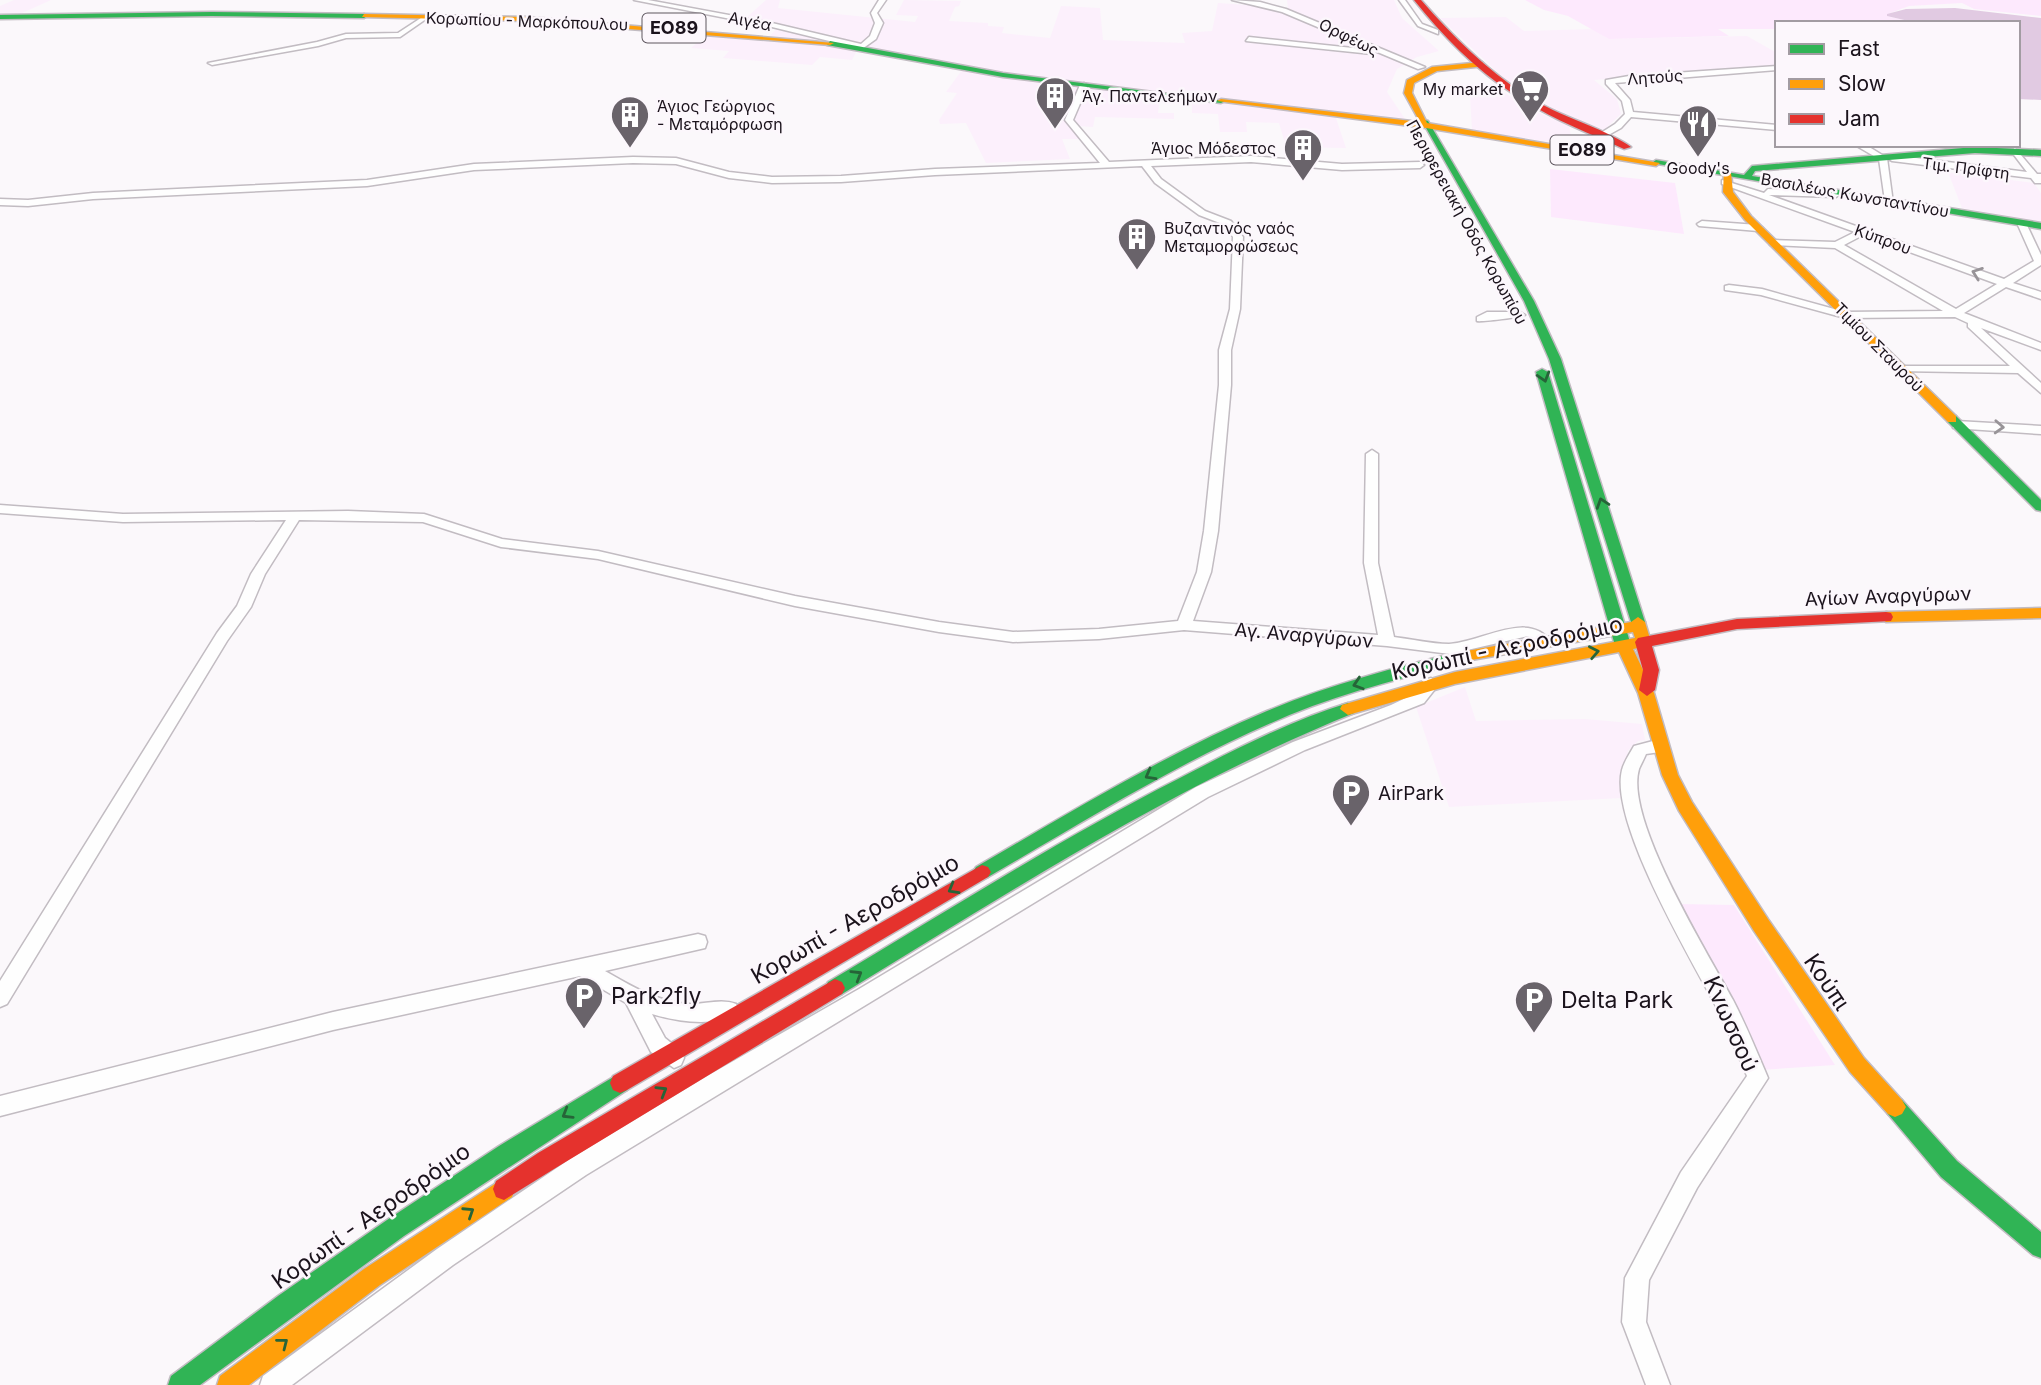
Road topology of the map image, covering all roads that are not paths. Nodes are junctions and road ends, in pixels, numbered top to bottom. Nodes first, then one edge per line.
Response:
1 (637, 0) edge
2 (883, 0) edge
3 (1236, 0) edge
4 (1402, 0) edge
5 (1408, 0) edge
6 (1417, 0) edge
7 (1253, 1) edge
8 (0, 17) edge
9 (424, 18) junction
10 (1435, 32) junction
11 (1249, 39) dead end
12 (862, 47) junction
13 (1381, 53) junction
14 (1467, 63) junction
15 (212, 64) dead end
16 (1422, 67) junction
17 (1775, 68) edge
18 (1084, 85) junction
19 (1629, 114) junction
20 (1420, 127) junction
21 (1775, 128) edge
22 (1600, 136) junction
23 (1863, 147) edge
24 (2015, 151) junction
25 (2041, 153) edge
26 (1887, 158) junction
27 (1144, 163) junction
28 (1107, 164) junction
29 (1673, 164) junction
30 (1420, 165) dead end
31 (1720, 176) junction
32 (2038, 177) edge
33 (1749, 184) junction
34 (2041, 186) edge
35 (1890, 201) junction
36 (0, 202) edge
37 (2022, 223) junction
38 (1702, 224) dead end
39 (2041, 226) edge
40 (1758, 228) junction
41 (1862, 232) junction
42 (1774, 243) junction
43 (1837, 245) junction
44 (2007, 284) junction
45 (1729, 288) dead end
46 (2041, 296) edge
47 (1845, 314) junction
48 (1956, 314) junction
49 (1520, 315) junction
50 (1481, 319) dead end
51 (1969, 320) junction
52 (2041, 347) edge
53 (1901, 369) junction
54 (2020, 370) junction
55 (2041, 389) edge
56 (1957, 425) junction
57 (2041, 430) edge
58 (1372, 454) dead end
59 (2034, 494) edge
60 (2041, 507) edge
61 (0, 509) edge
62 (295, 516) junction
63 (1608, 599) junction
64 (2041, 613) edge
65 (1184, 625) junction
66 (1618, 629) junction
67 (1592, 633) junction
68 (1641, 634) junction
69 (1387, 641) junction
70 (1543, 642) junction
71 (1623, 646) junction
72 (1430, 684) junction
73 (1646, 693) junction
74 (1661, 747) junction
75 (698, 942) dead end
76 (585, 969) junction
77 (0, 998) edge
78 (633, 998) junction
79 (749, 1006) junction
80 (668, 1054) junction
81 (693, 1072) junction
82 (0, 1106) edge
83 (2041, 1247) edge
84 (180, 1385) edge
85 (229, 1385) edge
86 (272, 1385) edge
87 (1658, 1385) edge

1 - 12 street, Αιγέα
2 - 12 street
3 - 7 street, Ορφέως
4 - 10 street
5 - 10 main road
6 - 14 main road
7 - 13 street, Ορφέως
8 - 9 main road, Κορωπίου - Μαρκόπουλου / ΕΟ89
9 - 12 main road, Κορωπίου - Μαρκόπουλου / ΕΟ89
9 - 15 street
10 - 14 main road
11 - 13 street
12 - 18 main road, Κορωπίου - Μαρκόπουλου / ΕΟ89
13 - 16 street, Ορφέως
14 - 16 main road, Περιφερειακή Οδός Κορωπίου
14 - 20 main road, Περιφερειακή Οδός Κορωπίου
14 - 22 main road
16 - 20 main road, Περιφερειακή Οδός Κορωπίου
17 - 19 street, Λητούς
18 - 20 main road, Κορωπίου - Μαρκόπουλου / ΕΟ89
18 - 28 street
19 - 21 street
19 - 22 street, Λητούς
20 - 29 main road, Κορωπίου - Μαρκόπουλου / ΕΟ89
20 - 49 main road, Περιφερειακή Οδός Κορωπίου
68 -> 20 main road, Περιφερειακή Οδός Κορωπίου
22 - 29 main road
23 - 26 street
24 - 25 main road
24 - 26 main road
24 - 32 street
26 - 32 street, Τιμ. Πρίφτη
26 - 33 main road
26 - 35 street
27 - 28 street
27 - 30 street
27 - 65 street
28 - 36 street
29 - 31 main road, Βασιλέως Κωνσταντίνου
31 - 33 main road, Βασιλέως Κωνσταντίνου
31 - 40 main road, Τιμίου Σταυρού
32 - 34 street
33 - 35 main road, Βασιλέως Κωνσταντίνου
33 - 41 street, Κύπρου
35 - 37 main road, Βασιλέως Κωνσταντίνου
37 - 39 main road, Βασιλέως Κωνσταντίνου
37 - 44 street
38 - 40 street
40 - 42 main road, Τιμίου Σταυρού
41 - 43 street
44 -> 41 street, Κύπρου
42 - 43 street
42 - 47 main road, Τιμίου Σταυρού
43 - 48 street
44 - 46 street, Κύπρου
44 - 48 street
45 - 47 street
47 - 48 street
47 - 53 main road, Τιμίου Σταυρού
48 - 51 street
49 - 50 street
49 -> 63 main road, Περιφερειακή Οδός Κορωπίου
51 - 52 street
51 - 54 street
53 - 54 street
53 - 56 main road, Τιμίου Σταυρού
54 - 55 street
56 -> 57 street
56 - 59 main road, Τιμίου Σταυρού
58 - 69 street
59 - 60 main road, Τιμίου Σταυρού
61 - 62 street, Αγ. Αναργύρων
62 - 65 street, Αγ. Αναργύρων
62 - 77 street
63 - 66 main road, Περιφερειακή Οδός Κορωπίου
63 - 67 main road
64 - 68 main road, Αγίων Αναργύρων
65 - 69 street, Αγ. Αναργύρων
66 - 67 main road, Κορωπί - Αεροδρόμιο
66 - 68 main road, Αγίων Αναργύρων
66 - 71 main road, Περιφερειακή Οδός Κορωπίου
67 - 70 main road, Κορωπί - Αεροδρόμιο
68 - 71 main road, Κορωπί - Αεροδρόμιο
68 - 73 main road, Κούπι
69 - 70 street, Αγ. Αναργύρων
70 -> 79 main road, Κορωπί - Αεροδρόμιο
72 -> 71 main road, Κορωπί - Αεροδρόμιο
71 - 73 main road, Κούπι
81 -> 72 main road, Κορωπί - Αεροδρόμιο
72 - 86 street
73 - 74 main road, Κούπι
74 - 83 main road, Κούπι
74 - 87 street, Κνωσσού
75 - 76 street
76 - 78 street
76 - 82 street
78 - 79 street
78 - 80 street
79 - 80 main road, Κορωπί - Αεροδρόμιο
80 - 81 street
80 -> 84 main road, Κορωπί - Αεροδρόμιο
85 -> 81 main road, Κορωπί - Αεροδρόμιο

